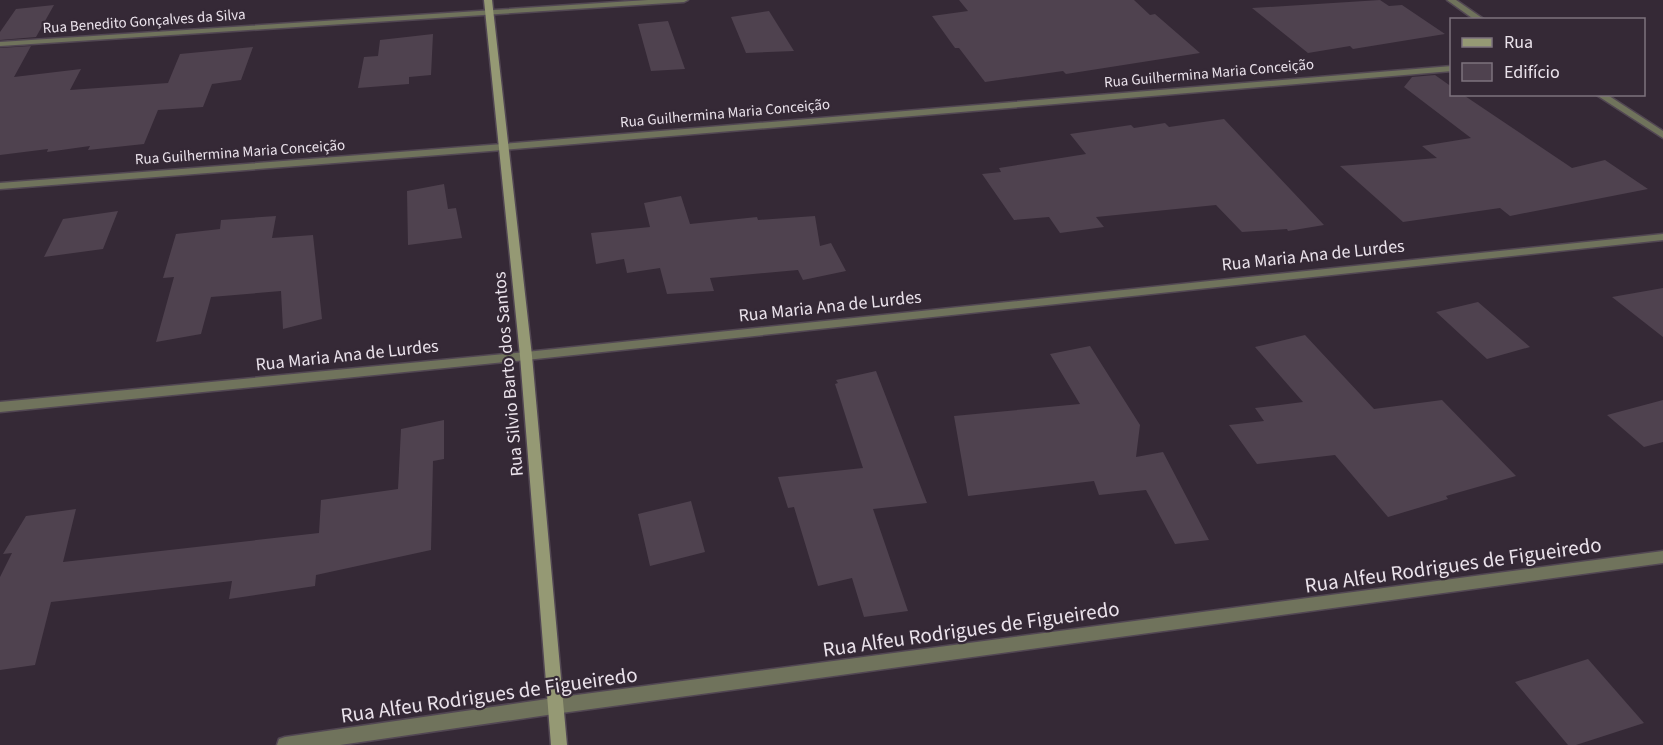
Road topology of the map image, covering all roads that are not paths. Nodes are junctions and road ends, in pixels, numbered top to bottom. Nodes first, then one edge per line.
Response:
1 (488, 0) edge
2 (684, 0) edge
3 (1451, 0) edge
4 (489, 14) junction
5 (1478, 18) edge
6 (0, 44) edge
7 (1450, 68) edge
8 (1602, 96) edge
9 (1663, 135) edge
10 (503, 147) junction
11 (0, 186) edge
12 (1663, 237) edge
13 (526, 356) junction
14 (0, 407) edge
15 (1663, 557) edge
16 (555, 706) junction
17 (285, 745) edge
18 (559, 745) edge

1 - 4 street, Rua Silvio Barto dos Santos
2 - 4 street, Rua Benedito Gonçalves da Silva
3 - 5 street
4 - 6 street, Rua Benedito Gonçalves da Silva
4 - 10 street, Rua Silvio Barto dos Santos
7 - 10 street, Rua Guilhermina Maria Conceição
8 - 9 street
10 - 11 street, Rua Guilhermina Maria Conceição
10 - 13 street, Rua Silvio Barto dos Santos
12 - 13 street, Rua Maria Ana de Lurdes
13 - 14 street, Rua Maria Ana de Lurdes
13 - 16 street, Rua Silvio Barto dos Santos
15 - 16 street, Rua Alfeu Rodrigues de Figueiredo
16 - 17 street, Rua Alfeu Rodrigues de Figueiredo
16 - 18 street, Rua Silvio Barto dos Santos

